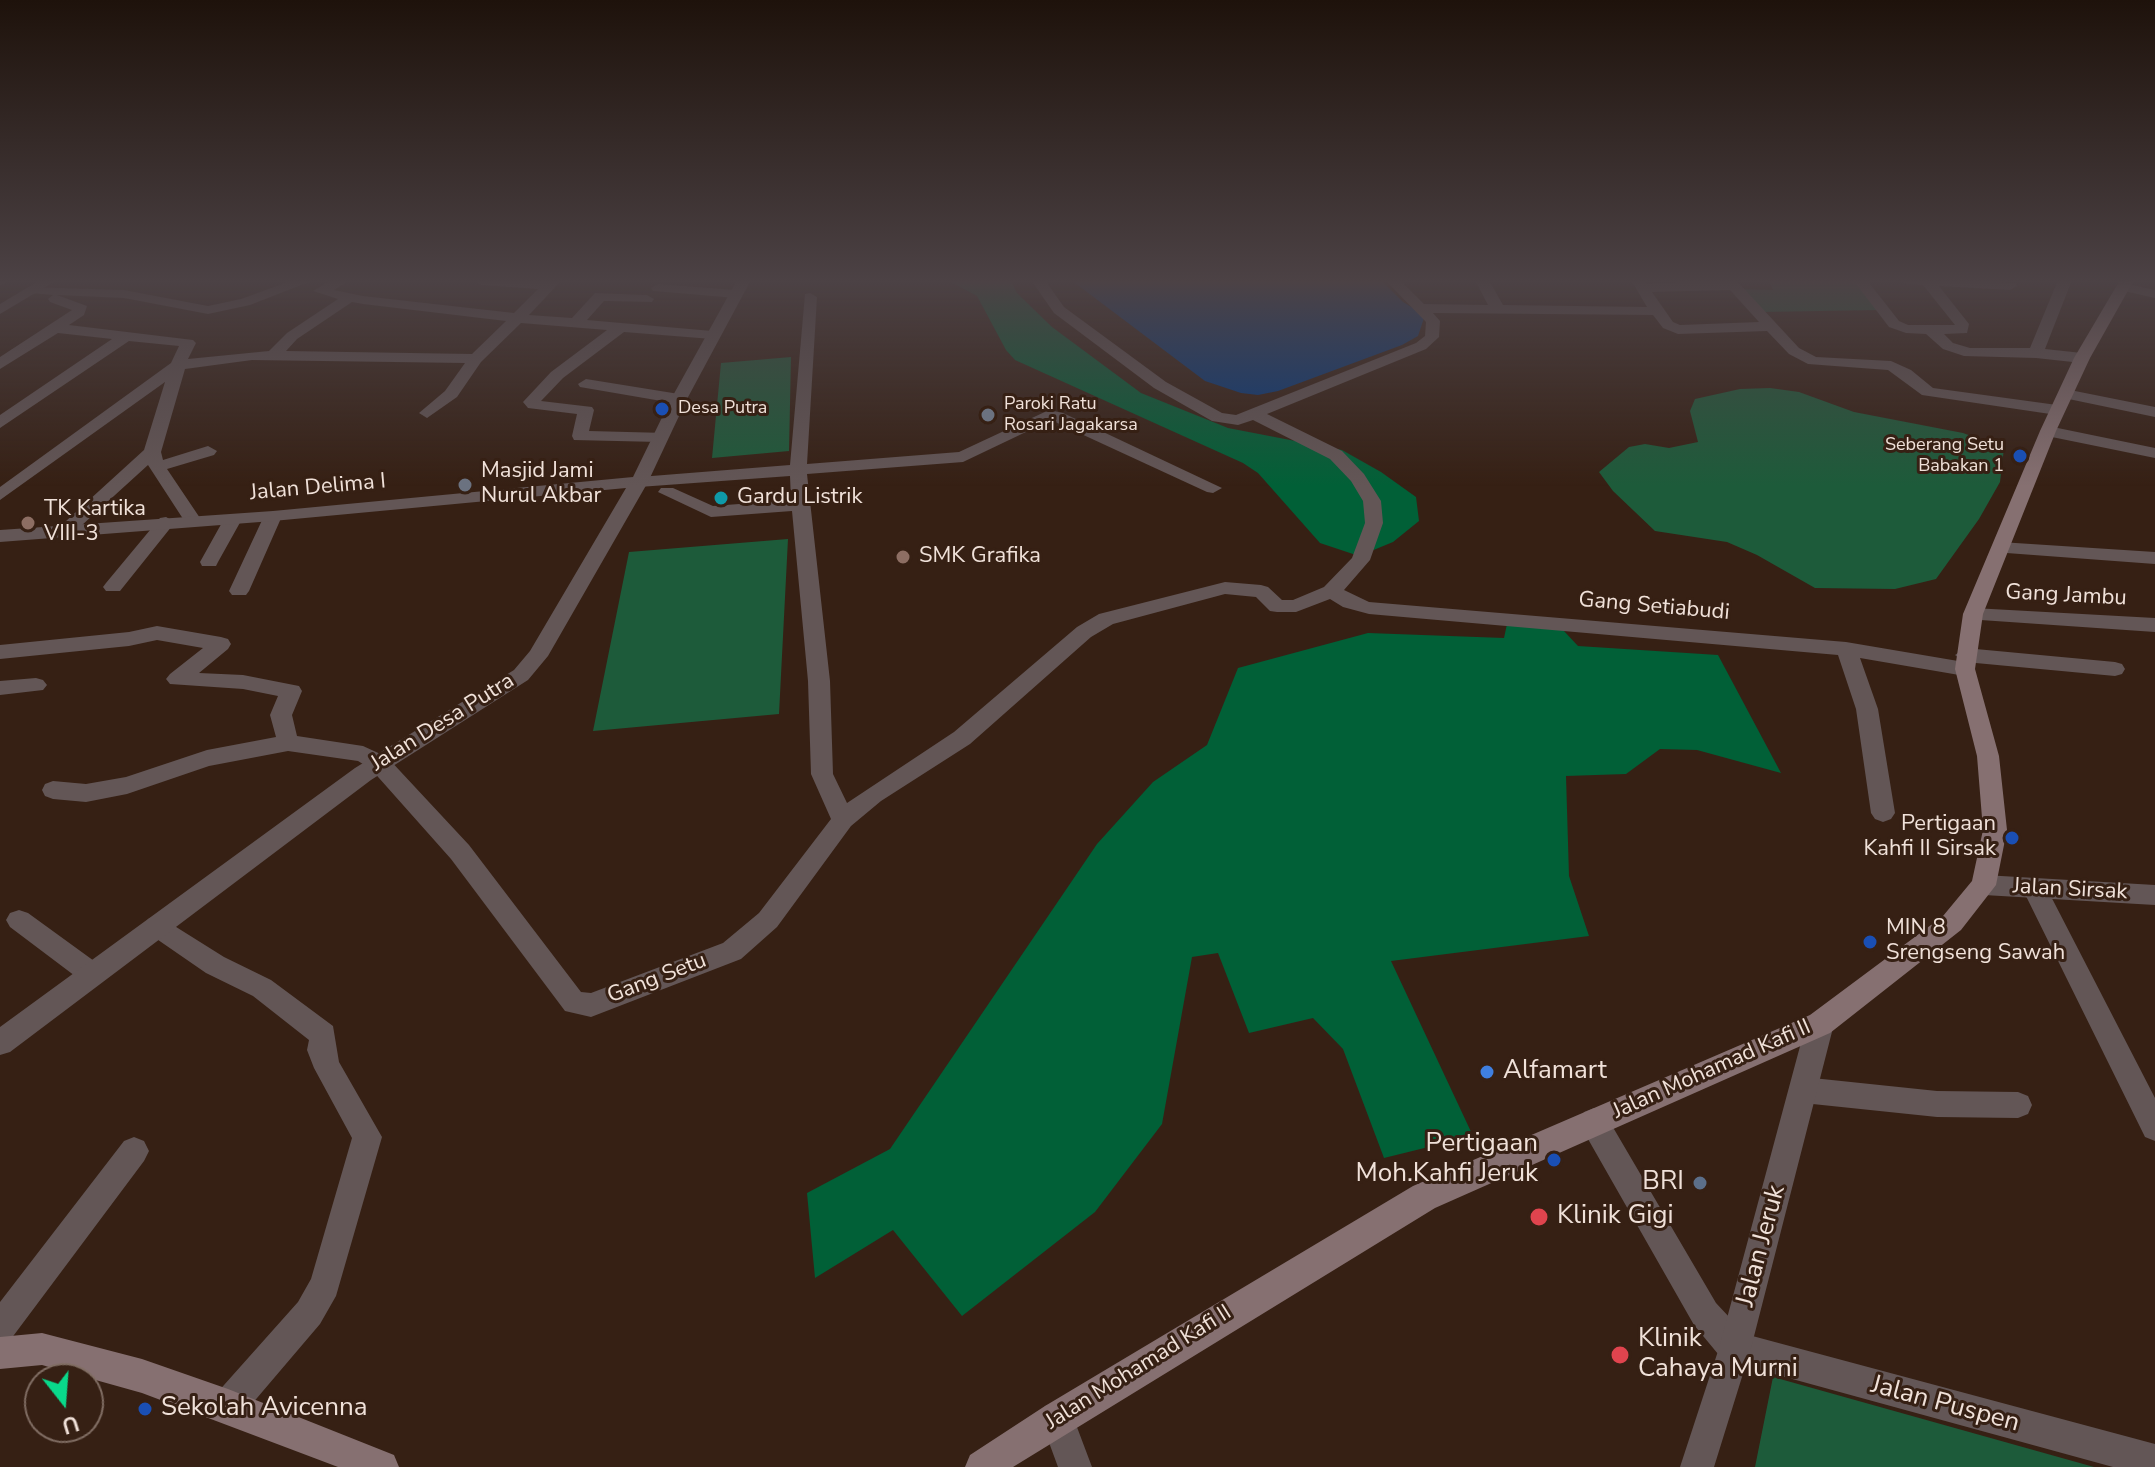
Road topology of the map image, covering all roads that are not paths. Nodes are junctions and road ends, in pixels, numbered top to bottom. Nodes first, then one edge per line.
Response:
1 (24, 348) edge
2 (108, 348) edge
3 (186, 348) edge
4 (280, 348) edge
5 (487, 348) edge
6 (592, 348) edge
7 (705, 348) edge
8 (806, 348) edge
9 (1111, 348) edge
10 (1415, 348) edge
11 (1792, 348) edge
12 (1955, 348) edge
13 (2042, 348) edge
14 (2084, 348) edge
15 (2041, 353) junction
16 (273, 355) junction
17 (2078, 357) junction
18 (476, 359) junction
19 (0, 364) edge
20 (178, 365) junction
21 (586, 384) dead end
22 (2065, 394) junction
23 (679, 399) junction
24 (2049, 409) junction
25 (2155, 412) edge
26 (427, 413) dead end
27 (1257, 415) junction
28 (0, 423) edge
29 (2048, 431) junction
30 (660, 437) junction
31 (208, 451) dead end
32 (2155, 453) edge
33 (155, 459) junction
34 (798, 471) junction
35 (639, 482) junction
36 (1213, 488) dead end
37 (667, 492) dead end
38 (0, 495) edge
39 (800, 505) junction
40 (273, 516) junction
41 (233, 519) junction
42 (193, 521) junction
43 (166, 522) junction
44 (63, 532) junction
45 (0, 536) edge
46 (2000, 548) junction
47 (2155, 558) edge
48 (209, 562) dead end
49 (113, 587) dead end
50 (239, 591) dead end
51 (1335, 594) junction
52 (1973, 614) junction
53 (2155, 625) edge
54 (1846, 649) junction
55 (0, 652) edge
56 (1965, 662) junction
57 (2115, 669) dead end
58 (36, 685) dead end
59 (0, 688) edge
60 (288, 743) junction
61 (371, 768) junction
62 (53, 790) dead end
63 (1883, 813) dead end
64 (843, 820) junction
65 (1984, 885) junction
66 (2034, 888) junction
67 (2155, 895) edge
68 (19, 920) dead end
69 (157, 926) junction
70 (92, 974) junction
71 (1820, 1024) junction
72 (0, 1043) edge
73 (1803, 1090) junction
74 (2018, 1105) dead end
75 (1594, 1122) junction
76 (2155, 1127) edge
77 (134, 1151) dead end
78 (0, 1328) edge
79 (1735, 1348) junction
80 (0, 1353) edge
81 (228, 1406) junction
82 (1057, 1418) junction
83 (2155, 1461) edge
84 (382, 1467) edge
85 (982, 1467) edge
86 (1075, 1467) edge
87 (1697, 1467) edge

1 - 19 street
2 - 28 street
3 - 20 street
4 - 16 street
5 - 18 street
6 - 30 street
7 - 23 street, Jalan Desa Putra
8 - 34 street
9 - 27 street
10 - 27 street
11 - 24 street
12 - 15 street
13 - 15 street
14 - 17 main road, Jalan Mohamad Kafi II
15 - 17 street
16 - 18 street
16 - 20 street
17 - 22 main road, Jalan Mohamad Kafi II
18 - 26 street
20 - 33 street
20 - 38 street
21 - 23 street
22 - 24 main road, Jalan Mohamad Kafi II
22 - 25 street
23 - 30 street, Jalan Desa Putra
24 - 29 main road, Jalan Mohamad Kafi II
27 - 51 street
29 - 32 street
29 - 46 main road, Jalan Mohamad Kafi II
30 - 35 street, Jalan Desa Putra
31 - 33 street
33 - 42 street
33 - 44 street
34 - 35 street, Jalan Delima I
34 - 36 street, Jalan Delima I
34 - 39 street
35 - 40 street, Jalan Delima I
35 - 61 street, Jalan Desa Putra
37 - 39 street
39 - 64 street
40 - 41 street, Jalan Delima I
40 - 50 street
41 - 42 street, Jalan Delima I
41 - 48 street
42 - 43 street, Jalan Delima I
43 - 44 street, Jalan Delima I
43 - 49 street
44 - 45 street, Jalan Delima I
46 - 47 street
46 - 52 main road, Jalan Mohamad Kafi II
51 - 54 street, Gang Setiabudi
51 - 64 street, Gang Setu
52 - 53 street, Gang Jambu
52 - 56 main road, Jalan Mohamad Kafi II
54 - 56 street, Gang Setiabudi
54 - 63 street
55 - 60 street
56 - 57 street, Gang Setiabudi
56 - 65 main road, Jalan Mohamad Kafi II
58 - 59 street
60 - 61 street
60 - 62 street
61 - 64 street, Gang Setu
61 - 69 street, Jalan Desa Putra
65 - 66 street, Jalan Sirsak
65 - 71 main road, Jalan Mohamad Kafi II
66 - 67 street, Jalan Sirsak
66 - 76 street
68 - 70 street
69 - 70 street, Jalan Desa Putra
69 - 81 street
70 - 72 street, Jalan Desa Putra
71 - 73 street, Jalan Jeruk
71 - 75 main road, Jalan Mohamad Kafi II
73 - 74 street
73 - 79 street, Jalan Jeruk
75 - 79 street
75 - 82 main road, Jalan Mohamad Kafi II
77 - 78 street
79 - 83 street, Jalan Puspen
79 - 87 street, Jalan Jeruk
80 - 81 main road
81 - 84 main road
82 - 85 main road, Jalan Mohamad Kafi II
82 - 86 street

